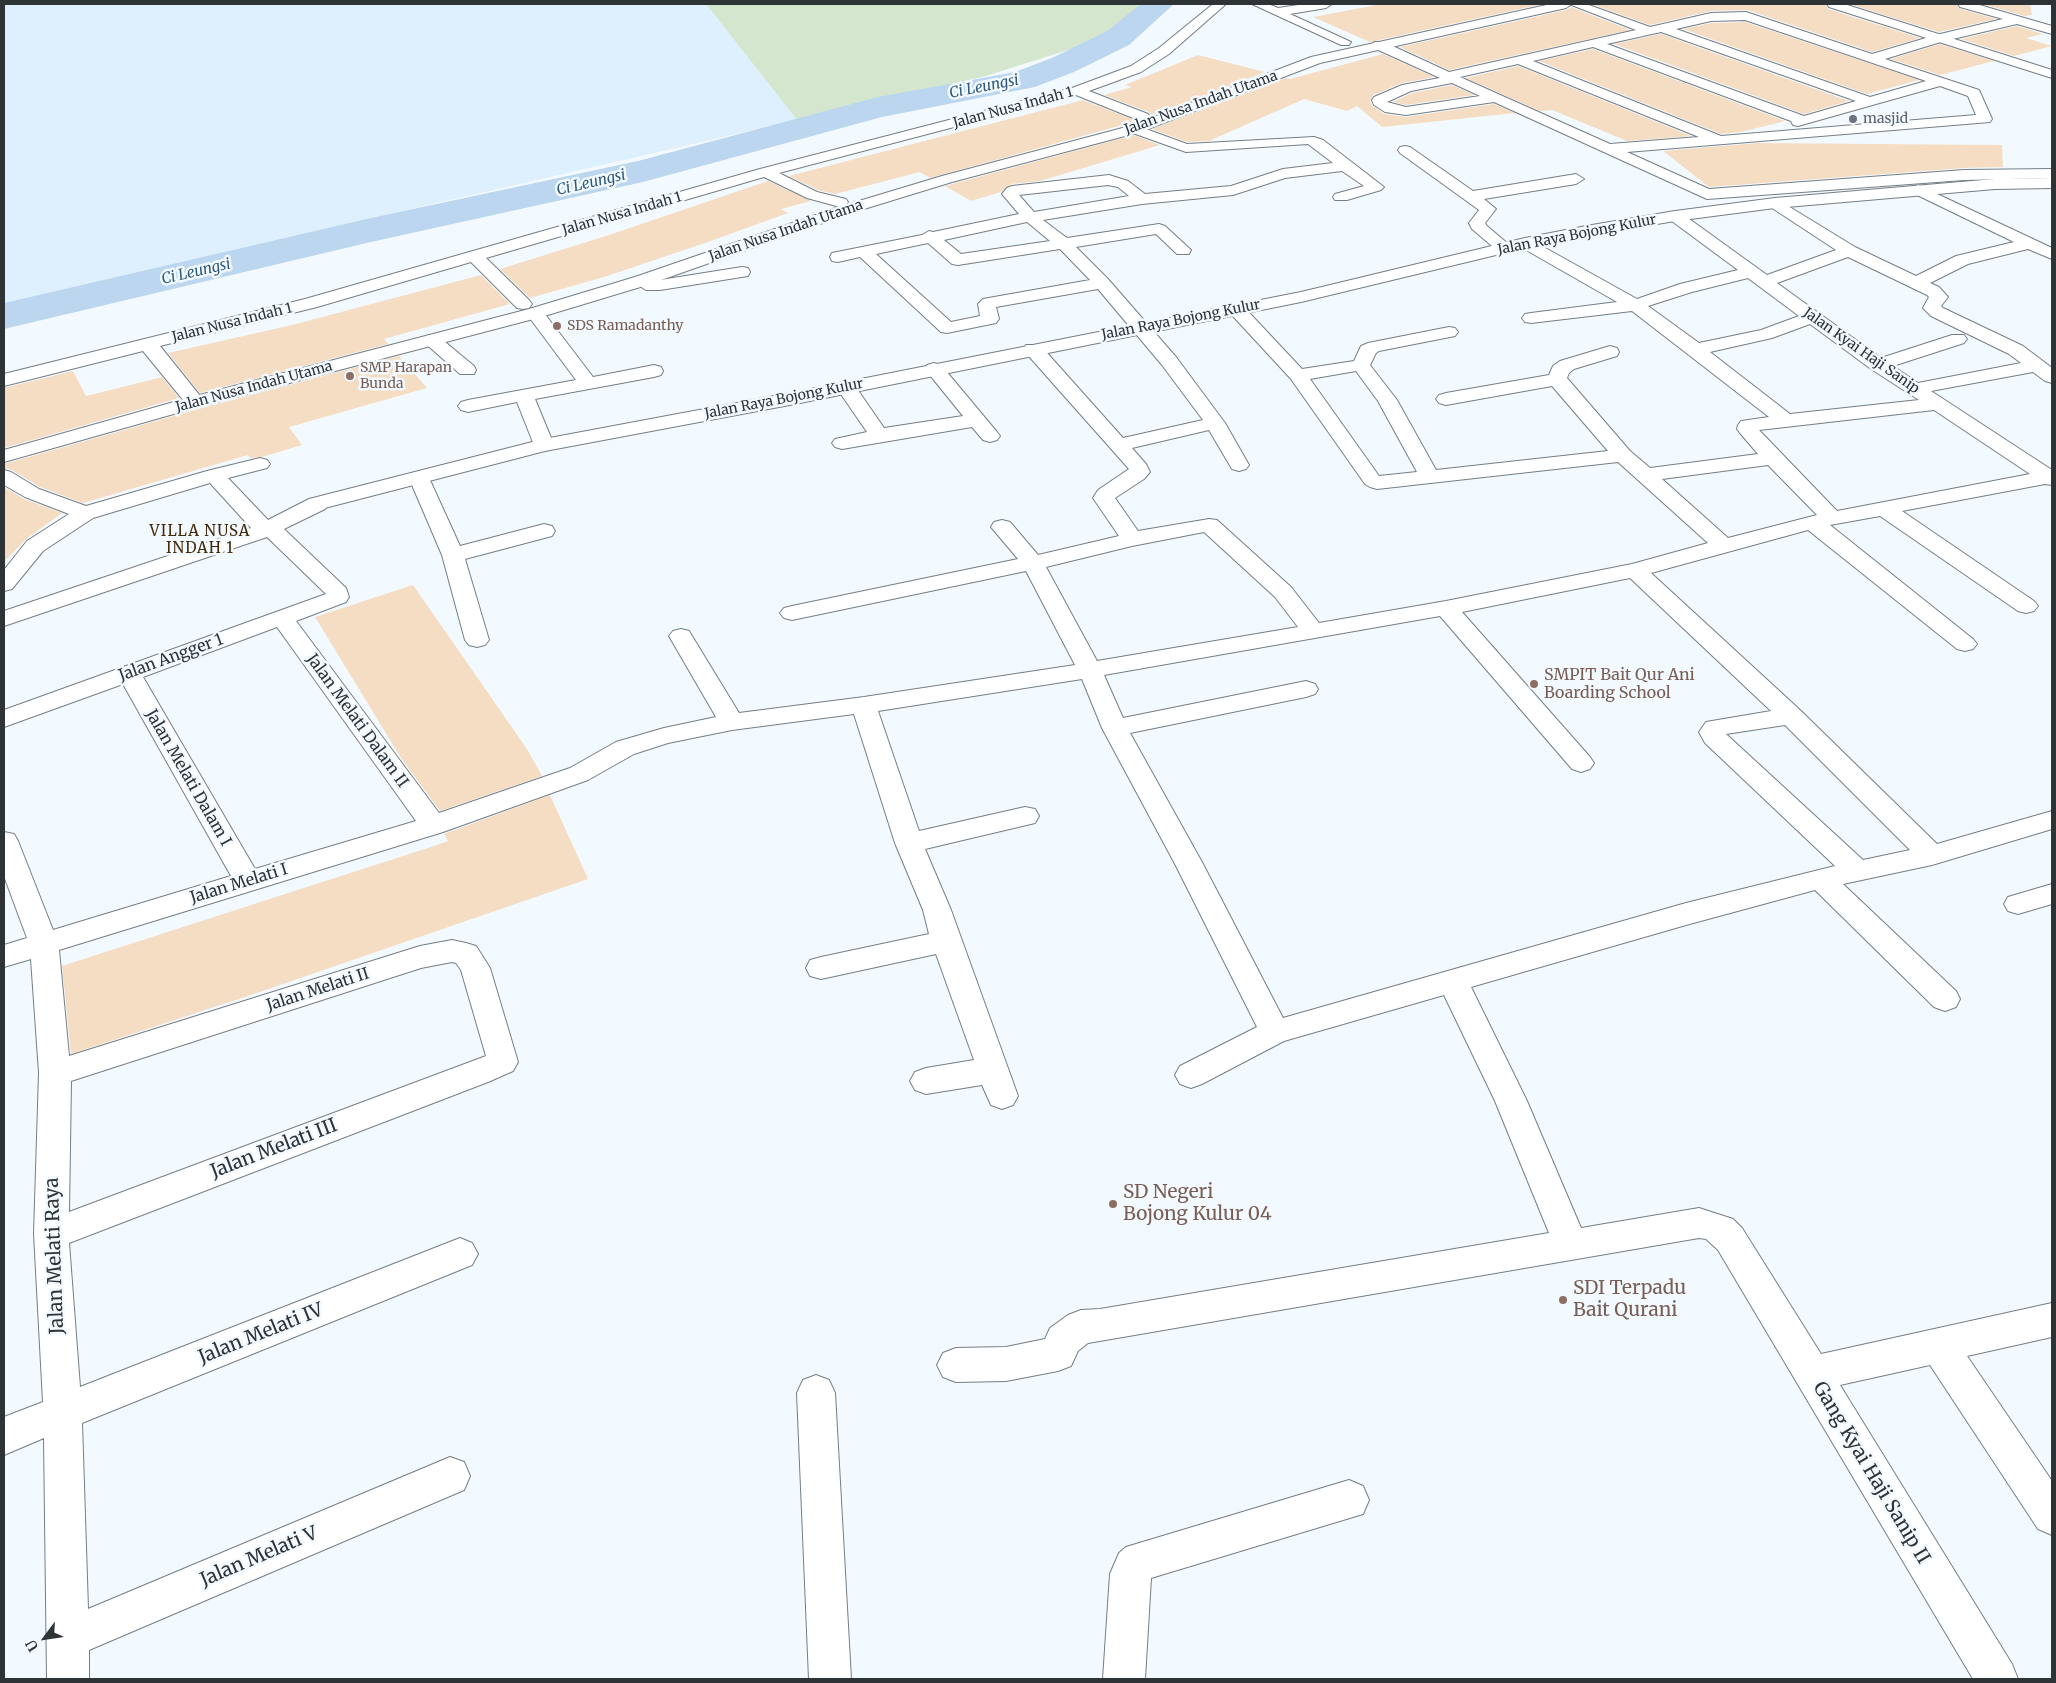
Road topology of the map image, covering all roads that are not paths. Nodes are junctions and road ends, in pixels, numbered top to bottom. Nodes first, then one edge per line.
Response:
1 (1220, 4) edge
2 (1258, 4) edge
3 (1326, 4) edge
4 (1520, 4) edge
5 (1566, 4) edge
6 (1575, 4) edge
7 (1833, 4) edge
8 (1964, 4) edge
9 (1277, 12) junction
10 (2017, 20) junction
11 (1656, 30) junction
12 (2052, 30) edge
13 (1940, 38) junction
14 (1345, 42) junction
15 (1593, 44) junction
16 (1379, 45) junction
17 (1873, 58) junction
18 (1520, 60) junction
19 (2052, 74) edge
20 (1450, 77) junction
21 (1942, 81) junction
22 (1077, 91) junction
23 (1495, 98) junction
24 (1871, 102) junction
25 (1804, 121) junction
26 (1139, 123) junction
27 (1739, 139) junction
28 (1721, 141) junction
29 (1067, 143) junction
30 (1608, 149) junction
31 (1405, 150) dead end
32 (1258, 160) dead end
33 (1345, 166) junction
34 (765, 172) junction
35 (1283, 174) junction
36 (2052, 174) edge
37 (1576, 179) dead end
38 (2052, 183) edge
39 (1918, 190) junction
40 (1472, 196) junction
41 (1341, 197) dead end
42 (1142, 199) junction
43 (840, 202) junction
44 (1775, 203) junction
45 (1675, 216) junction
46 (1030, 217) junction
47 (929, 236) junction
48 (1063, 243) junction
49 (2031, 243) junction
50 (1525, 244) junction
51 (1505, 248) junction
52 (1184, 250) dead end
53 (863, 251) junction
54 (1849, 251) junction
55 (2052, 254) edge
56 (476, 257) junction
57 (838, 257) dead end
58 (742, 272) dead end
59 (1757, 277) junction
60 (641, 281) junction
61 (1102, 283) junction
62 (1916, 283) junction
63 (1635, 305) junction
64 (529, 308) junction
65 (1236, 309) junction
66 (1812, 317) junction
67 (1531, 318) dead end
68 (1139, 328) junction
69 (1449, 332) dead end
70 (1958, 339) dead end
71 (432, 340) junction
72 (147, 343) junction
73 (1033, 349) junction
74 (1696, 349) junction
75 (1610, 352) dead end
76 (1360, 365) junction
77 (1878, 365) junction
78 (2034, 366) junction
79 (934, 369) junction
80 (467, 370) dead end
81 (654, 371) dead end
82 (1298, 375) junction
83 (2052, 377) edge
84 (1557, 379) junction
85 (4, 380) edge
86 (589, 384) junction
87 (846, 387) junction
88 (1914, 389) junction
89 (524, 395) junction
90 (192, 398) junction
91 (1446, 400) dead end
92 (1938, 404) junction
93 (468, 406) dead end
94 (976, 420) junction
95 (1785, 420) junction
96 (1215, 422) junction
97 (879, 436) junction
98 (990, 436) dead end
99 (842, 443) dead end
100 (4, 444) edge
101 (1120, 444) junction
102 (544, 445) junction
103 (1623, 455) junction
104 (4, 456) edge
105 (1773, 458) junction
106 (260, 464) dead end
107 (1239, 465) dead end
108 (214, 475) junction
109 (1645, 475) junction
110 (4, 476) edge
111 (1429, 476) junction
112 (2051, 477) edge
113 (419, 478) junction
114 (1883, 508) junction
115 (85, 513) junction
116 (1822, 520) junction
117 (1002, 527) dead end
118 (268, 529) junction
119 (544, 531) dead end
120 (1132, 539) junction
121 (1723, 544) junction
122 (453, 555) junction
123 (1033, 563) junction
124 (1635, 570) junction
125 (4, 584) edge
126 (2026, 606) dead end
127 (1446, 608) junction
128 (792, 612) dead end
129 (281, 618) junction
130 (4, 620) edge
131 (1314, 632) junction
132 (681, 636) dead end
133 (477, 640) dead end
134 (1964, 644) dead end
135 (1090, 670) junction
136 (129, 673) junction
137 (1306, 689) dead end
138 (864, 705) junction
139 (1791, 716) junction
140 (4, 719) edge
141 (732, 722) junction
142 (1115, 728) junction
143 (1581, 763) dead end
144 (1025, 816) dead end
145 (2049, 824) edge
146 (433, 825) junction
147 (4, 841) edge
148 (909, 842) junction
149 (1932, 855) junction
150 (1859, 872) junction
151 (1820, 879) junction
152 (248, 882) junction
153 (2052, 894) edge
154 (2018, 904) dead end
155 (946, 941) junction
156 (44, 943) junction
157 (4, 956) edge
158 (821, 968) dead end
159 (1452, 982) junction
160 (1944, 999) dead end
161 (1275, 1032) junction
162 (497, 1065) joint
163 (55, 1073) junction
164 (1191, 1075) dead end
165 (926, 1081) dead end
166 (51, 1234) junction
167 (1571, 1245) junction
168 (460, 1254) dead end
169 (2052, 1320) edge
170 (1938, 1346) junction
171 (956, 1365) dead end
172 (1812, 1374) junction
173 (816, 1392) dead end
174 (63, 1413) junction
175 (4, 1436) edge
176 (450, 1476) dead end
177 (1349, 1500) dead end
178 (2052, 1515) edge
179 (68, 1638) junction
180 (68, 1679) edge
181 (830, 1679) edge
182 (1124, 1679) edge
183 (1997, 1679) edge

1 - 22 street, Jalan Nusa Indah 1
2 - 9 street
3 - 9 street
4 - 14 street, Jalan Nusa Indah Utama
5 - 16 street, Jalan Nusa Indah Utama
6 - 11 street
7 - 13 street
8 - 10 street
9 - 14 street
10 - 12 street
10 - 13 street
11 - 15 street
11 - 17 street
11 - 24 street
13 - 17 street
13 - 19 street
14 - 26 street, Jalan Nusa Indah Utama
15 - 18 street
15 - 25 street
16 - 20 street
16 - 26 street, Jalan Nusa Indah Utama
17 - 21 street
18 - 20 street
18 - 28 street
20 - 23 street
20 - 23 street
21 - 24 street
21 - 27 street
22 - 26 street
22 - 34 street, Jalan Nusa Indah 1
23 - 30 street
24 - 25 street
25 - 27 street
26 - 29 street, Jalan Nusa Indah Utama
26 - 33 street
27 - 28 street
28 - 30 street
29 - 43 street, Jalan Nusa Indah Utama
29 - 60 street, Jalan Nusa Indah Utama
30 - 36 street
31 - 40 street
32 - 35 street
33 - 35 street
33 - 41 street
34 - 43 street
34 - 56 street, Jalan Nusa Indah 1
35 - 42 street
37 - 40 street
38 - 39 street, Jalan Raya Bojong Kulur
39 - 44 street, Jalan Raya Bojong Kulur
39 - 49 street
40 - 51 street
42 - 46 street
42 - 46 street
43 - 64 street, Jalan Nusa Indah Utama
44 - 45 street, Jalan Raya Bojong Kulur
44 - 54 street
45 - 50 street, Jalan Raya Bojong Kulur
45 - 59 street, Jalan Kyai Haji Sanip
46 - 47 street
46 - 48 street
47 - 48 street
47 - 53 street
48 - 52 street
48 - 61 street
49 - 55 street
49 - 62 street
50 - 51 street, Jalan Raya Bojong Kulur
50 - 63 street
51 - 65 street, Jalan Raya Bojong Kulur
53 - 57 street
53 - 61 street
54 - 59 street
54 - 62 street
56 - 64 street
56 - 72 street, Jalan Nusa Indah 1
58 - 60 street
59 - 63 street
59 - 66 street, Jalan Kyai Haji Sanip
60 - 64 street, Jalan Nusa Indah Utama
61 - 68 street
62 - 78 street
63 - 67 street
63 - 74 street
64 - 71 street, Jalan Nusa Indah Utama
64 - 86 street
64 - 90 street, Jalan Nusa Indah Utama
65 - 68 street, Jalan Raya Bojong Kulur
65 - 82 street
66 - 74 street
66 - 77 street, Jalan Kyai Haji Sanip
68 - 73 street, Jalan Raya Bojong Kulur
68 - 96 street
69 - 76 street
70 - 77 street
71 - 80 street
71 - 90 street, Jalan Nusa Indah Utama
72 - 85 street, Jalan Nusa Indah 1
72 - 90 street
73 - 79 street, Jalan Raya Bojong Kulur
73 - 101 street
74 - 95 street
75 - 84 street
76 - 82 street
76 - 111 street
77 - 88 street, Jalan Kyai Haji Sanip
78 - 83 street
78 - 88 street
79 - 87 street, Jalan Raya Bojong Kulur
79 - 94 street
81 - 86 street
82 - 111 street
84 - 91 street
84 - 103 street
86 - 89 street
87 - 97 street
87 - 102 street, Jalan Raya Bojong Kulur
88 - 92 street, Jalan Kyai Haji Sanip
89 - 93 street
89 - 102 street
90 - 100 street, Jalan Nusa Indah Utama
90 - 104 street, Jalan Nusa Indah Utama
92 - 95 street
92 - 112 street, Jalan Kyai Haji Sanip
94 - 97 street
94 - 98 street
95 - 105 street
96 - 101 street
96 - 107 street
97 - 99 street
101 - 120 street
102 - 113 street, Jalan Raya Bojong Kulur
103 - 109 street
103 - 111 street
105 - 109 street
105 - 116 street
106 - 108 street
108 - 115 street
108 - 118 street
109 - 121 street
110 - 115 street
112 - 114 street, Jalan Melati I
113 - 118 street, Jalan Raya Bojong Kulur
113 - 122 street
114 - 116 street, Jalan Melati I
114 - 126 street
115 - 125 street
116 - 121 street, Jalan Melati I
116 - 134 street
117 - 123 street
118 - 129 street, Jalan Angger 1
118 - 130 street, Jalan Raya Bojong Kulur
119 - 122 street
120 - 123 street
120 - 131 street
121 - 124 street, Jalan Melati I
122 - 133 street
123 - 128 street
123 - 135 street
124 - 127 street, Jalan Melati I
124 - 139 street
127 - 131 street, Jalan Melati I
127 - 143 street
129 - 136 street, Jalan Angger 1
129 - 146 street, Jalan Melati Dalam II
131 - 135 street, Jalan Melati I
132 - 141 street
135 - 138 street, Jalan Melati I
135 - 142 street
136 - 140 street, Jalan Angger 1
136 - 152 street, Jalan Melati Dalam I
137 - 142 street
138 - 141 street, Jalan Melati I
138 - 148 street
139 - 149 street
139 - 150 street
141 - 146 street, Jalan Melati I
142 - 161 street
144 - 148 street
145 - 149 street
146 - 152 street, Jalan Melati I
147 - 156 street, Jalan Melati Raya
148 - 155 street
149 - 150 street
150 - 151 street
151 - 159 street
151 - 160 street
152 - 156 street, Jalan Melati I
153 - 154 street
155 - 158 street
155 - 165 street
156 - 157 street, Jalan Melati I
156 - 163 street, Jalan Melati Raya
159 - 161 street
159 - 167 street
161 - 164 street
162 - 163 street, Jalan Melati II
162 - 166 street, Jalan Melati III
163 - 166 street, Jalan Melati Raya
166 - 174 street, Jalan Melati Raya
167 - 171 street
167 - 172 street
168 - 174 street, Jalan Melati IV
169 - 170 street, Gang Kyai Haji Sanip II
170 - 172 street, Gang Kyai Haji Sanip II
170 - 178 street
172 - 183 street, Gang Kyai Haji Sanip II
173 - 181 street
174 - 175 street, Jalan Melati IV
174 - 179 street, Jalan Melati Raya
176 - 179 street, Jalan Melati V
177 - 182 street
179 - 180 street, Jalan Melati Raya

